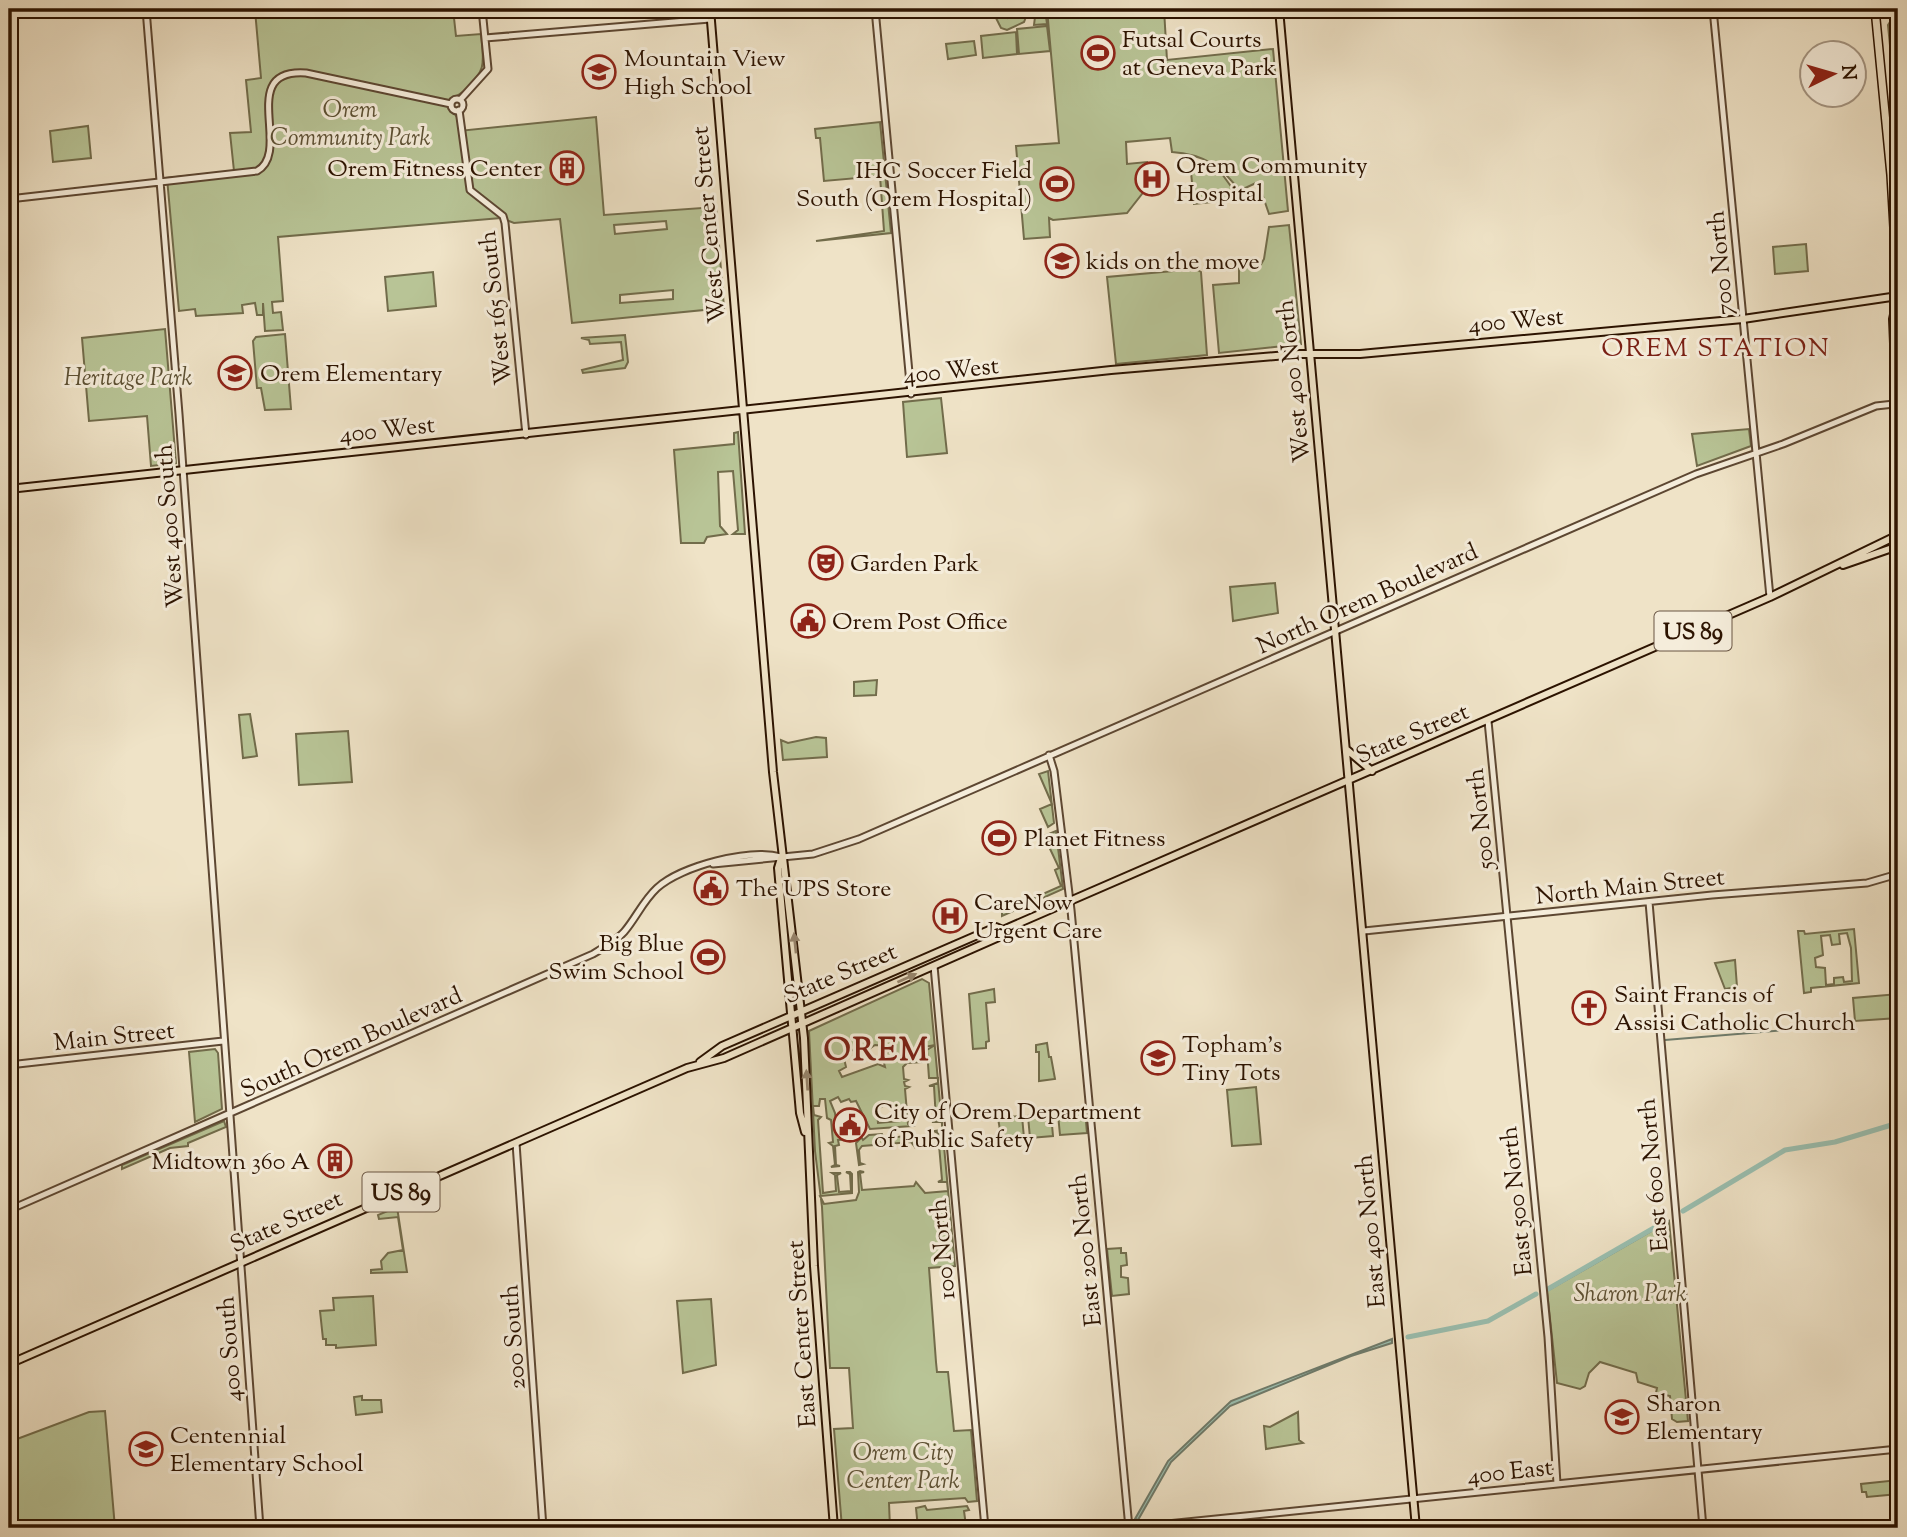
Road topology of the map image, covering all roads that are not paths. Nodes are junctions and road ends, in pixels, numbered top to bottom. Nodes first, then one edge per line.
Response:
1 (146, 9) edge
2 (482, 9) edge
3 (710, 9) edge
4 (875, 9) edge
5 (1279, 9) edge
6 (1713, 9) edge
7 (1875, 9) edge
8 (710, 19) junction
9 (485, 38) junction
10 (460, 100) junction
11 (452, 104) junction
12 (459, 110) junction
13 (161, 182) junction
14 (9, 199) edge
15 (1898, 297) edge
16 (1743, 319) junction
17 (1310, 355) junction
18 (911, 394) junction
19 (1894, 404) junction
20 (743, 412) junction
21 (526, 435) junction
22 (1898, 440) edge
23 (1756, 451) junction
24 (183, 469) junction
25 (9, 489) edge
26 (1898, 535) edge
27 (1898, 546) edge
28 (1834, 567) junction
29 (1770, 597) junction
30 (1335, 631) junction
31 (1488, 721) junction
32 (1346, 749) junction
33 (1049, 755) junction
34 (1372, 771) junction
35 (1349, 781) junction
36 (781, 857) junction
37 (1898, 874) edge
38 (1069, 901) junction
39 (1649, 902) junction
40 (1507, 915) junction
41 (1003, 930) junction
42 (1364, 931) junction
43 (947, 948) junction
44 (934, 966) junction
45 (801, 1010) junction
46 (791, 1015) junction
47 (803, 1024) junction
48 (792, 1029) junction
49 (223, 1041) junction
50 (9, 1065) edge
51 (696, 1065) junction
52 (230, 1114) junction
53 (807, 1137) junction
54 (516, 1143) junction
55 (9, 1210) edge
56 (240, 1262) junction
57 (9, 1364) edge
58 (1898, 1449) edge
59 (1697, 1470) junction
60 (1557, 1484) junction
61 (1413, 1499) junction
62 (260, 1528) edge
63 (543, 1528) edge
64 (834, 1528) edge
65 (985, 1528) edge
66 (1128, 1528) edge
67 (1416, 1528) edge
68 (1703, 1528) edge

1 - 13 street, West 400 South
2 - 9 street
3 - 8 main road, West Center Street
4 - 18 street
5 - 17 main road, West 400 North
6 - 16 street, 700 North
7 - 15 highway
8 - 9 street
8 - 20 main road, West Center Street
9 - 10 street
10 - 11 street
10 - 12 street, West 165 South
11 - 12 street
11 - 13 street
12 - 21 street, West 165 South
13 - 14 street
13 - 24 street, West 400 South
15 - 16 main road, 400 West
15 - 19 highway
16 - 17 main road, 400 West
16 - 23 street, 700 North
17 - 18 main road, 400 West
17 - 30 main road, West 400 North
18 - 20 main road, 400 West
19 - 22 highway
19 - 23 street, North Orem Boulevard
20 - 21 main road, 400 West
20 - 36 main road, West Center Street
21 - 24 main road, 400 West
23 - 29 street, 700 North
23 - 30 street, North Orem Boulevard
24 - 25 main road, 400 West
24 - 49 street, West 400 South
26 - 28 main road, State Street / US 89
27 - 28 main road, State Street / US 89
28 - 29 main road, State Street / US 89
29 - 31 main road, State Street / US 89
30 - 32 main road, West 400 North
30 - 33 street, North Orem Boulevard
31 - 34 main road, State Street / US 89
31 - 40 street, 500 North
32 - 34 main road
32 - 35 main road, West 400 North
33 - 36 street, North Orem Boulevard
33 - 38 street, East 200 North
34 - 35 main road, State Street / US 89
35 - 38 main road, State Street / US 89
35 - 42 main road, West 400 North
45 -> 36 main road
36 - 46 main road
36 - 52 street, South Orem Boulevard
37 - 39 street, North Main Street
38 - 41 main road, State Street / US 89
38 - 66 street, East 200 North
39 - 40 street, North Main Street
39 - 59 street, East 600 North
40 - 42 street, North Main Street
40 - 60 street, East 500 North
41 - 43 main road, State Street
41 - 44 main road, State Street / US 89
42 - 61 main road, East 400 North
43 - 44 main road
43 - 45 main road, State Street / US 89
47 -> 44 main road, State Street / US 89
44 - 65 street, 100 North
45 - 46 main road, State Street / US 89
45 - 47 main road, East Center Street
46 - 48 main road, East Center Street
46 - 51 main road, State Street / US 89
47 - 48 main road, State Street / US 89
53 -> 47 main road, East Center Street
48 - 51 main road, State Street / US 89
48 - 53 main road, East Center Street
49 - 50 street, Main Street
49 - 52 street, 400 South
51 - 54 main road, State Street / US 89
52 - 55 street, South Orem Boulevard
52 - 56 street, 400 South
53 - 64 main road, East Center Street
54 - 56 main road, State Street / US 89
54 - 63 street, 200 South
56 - 57 main road, State Street / US 89
56 - 62 street, 400 South
58 - 59 street, 400 East
59 - 60 street, 400 East
59 - 68 street, East 600 North
60 - 61 street, 400 East
61 - 66 street, 400 East
61 - 67 main road, East 400 North

